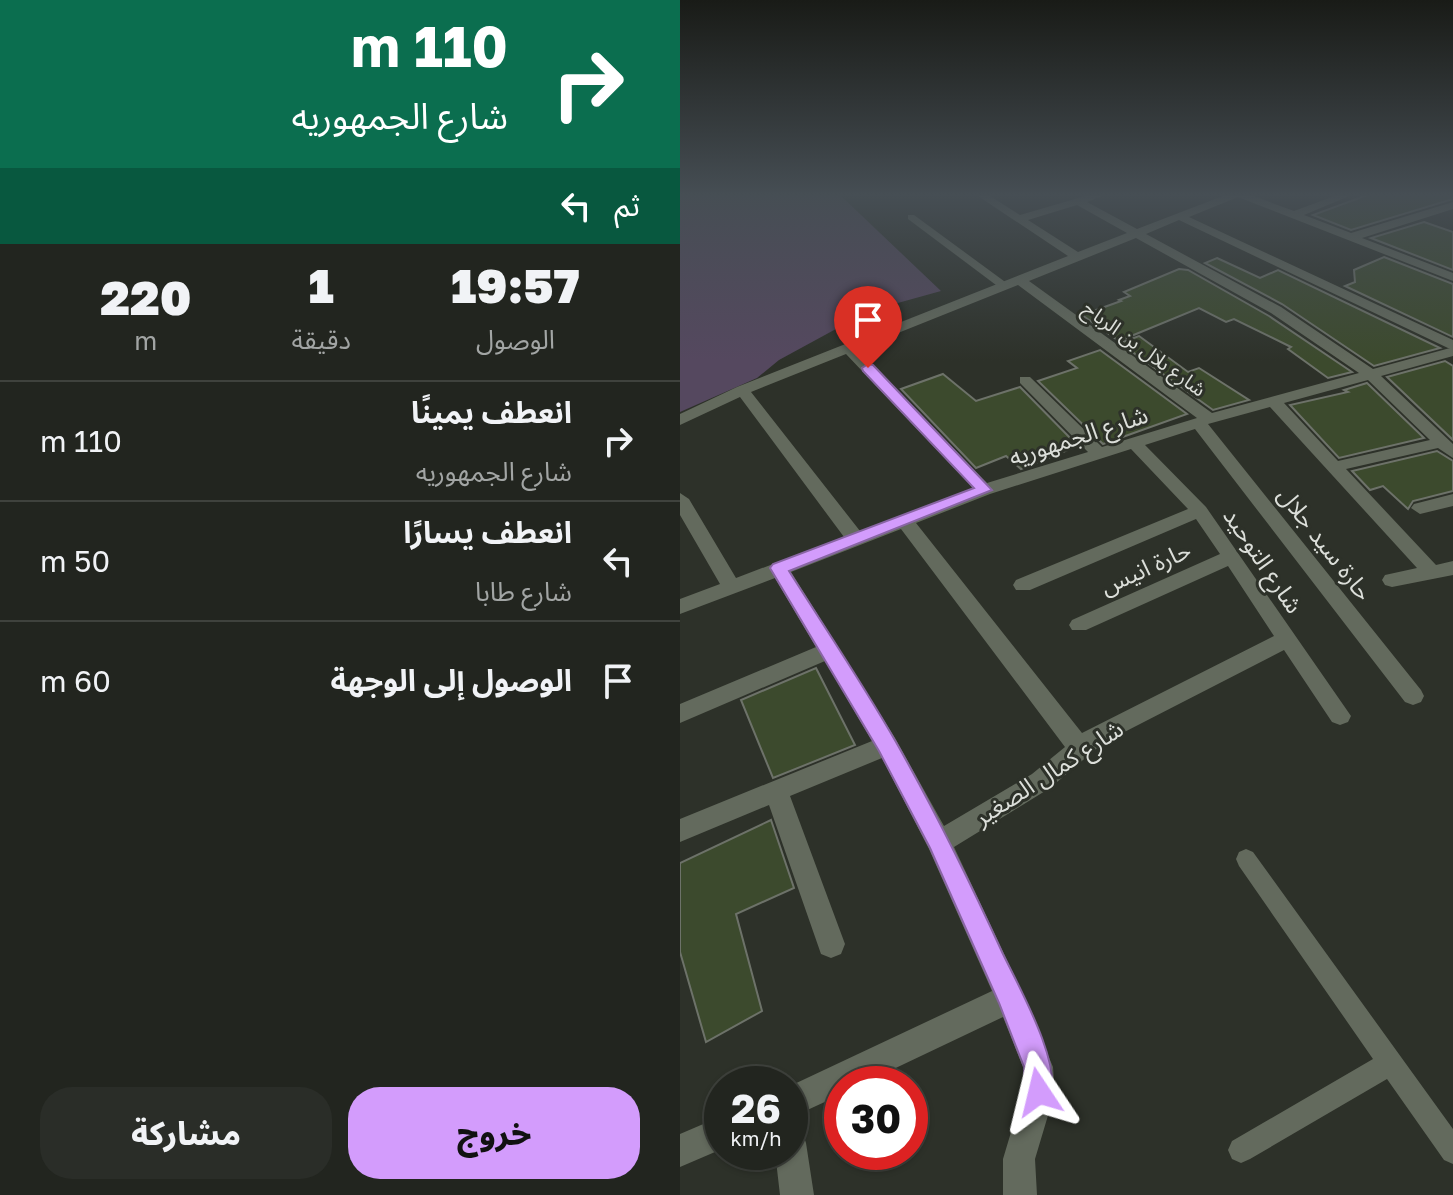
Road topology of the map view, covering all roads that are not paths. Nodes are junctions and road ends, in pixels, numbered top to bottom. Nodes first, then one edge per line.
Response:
1 (955, 250) edge
2 (1066, 250) edge
3 (1095, 250) edge
4 (1163, 250) edge
5 (1251, 250) edge
6 (1384, 250) edge
7 (1077, 257) junction
8 (1453, 277) edge
9 (1020, 280) junction
10 (1004, 286) junction
11 (1453, 345) edge
12 (849, 348) junction
13 (1453, 352) edge
14 (1370, 374) junction
15 (1025, 380) dead end
16 (742, 390) junction
17 (1273, 401) junction
18 (680, 420) edge
19 (1204, 421) junction
20 (1134, 443) junction
21 (1447, 447) edge
22 (1099, 454) junction
23 (1333, 467) junction
24 (984, 490) junction
25 (680, 499) edge
26 (1453, 500) edge
27 (1420, 508) dead end
28 (1200, 511) junction
29 (903, 519) junction
30 (855, 538) junction
31 (1231, 557) junction
32 (779, 568) junction
33 (1453, 568) edge
34 (1431, 572) junction
35 (1392, 580) dead end
36 (1023, 585) dead end
37 (731, 587) junction
38 (680, 607) edge
39 (1079, 625) dead end
40 (1287, 639) junction
41 (829, 650) junction
42 (1413, 696) dead end
43 (680, 714) edge
44 (1340, 716) dead end
45 (887, 745) junction
46 (1079, 747) junction
47 (776, 791) junction
48 (680, 831) edge
49 (939, 842) junction
50 (1246, 859) dead end
51 (831, 944) dead end
52 (1010, 998) junction
53 (1391, 1063) junction
54 (808, 1093) edge
55 (704, 1140) edge
56 (1241, 1150) dead end
57 (680, 1151) edge
58 (1453, 1151) edge
59 (794, 1170) edge
60 (797, 1195) edge
61 (1020, 1195) edge

1 - 10 lane
2 - 7 street
3 - 7 street
4 - 14 street
5 - 11 street
6 - 8 street
7 - 9 street
9 - 10 street
9 - 19 street, شارع بلال بن الرباح
10 - 12 street
12 - 16 street
12 - 24 street
13 - 14 street, شارع الجمهوريه
14 - 17 street, شارع الجمهوريه
14 - 21 street
15 - 22 street
16 - 18 street
16 - 30 street
17 - 19 street, شارع الجمهوريه
17 - 23 street
19 - 20 street, شارع الجمهوريه
19 - 42 street, حارة سيد جلال
20 - 22 street, شارع الجمهوريه
20 - 28 street, شارع التوحيد
21 - 23 street
22 - 24 street, شارع الجمهوريه
23 - 34 street
24 - 29 street, شارع الجمهوريه
25 - 37 street
26 - 27 street
28 - 31 street, شارع التوحيد
28 - 36 street
29 - 30 street, شارع الجمهوريه
29 - 46 street
30 - 32 street, شارع الجمهوريه
31 - 39 street, حارة انيس
31 - 40 street, شارع التوحيد
32 - 37 street, شارع الجمهوريه
32 - 41 street
33 - 34 street
34 - 35 street
37 - 38 street, شارع الجمهوريه
40 - 44 street, شارع التوحيد
40 - 46 street, شارع كمال الصغير
41 - 43 street
41 - 45 street
45 - 47 street
45 - 49 street
46 - 49 street, شارع كمال الصغير
47 - 48 street
47 - 51 street
49 - 52 street
50 - 53 lane
52 - 54 street
52 - 61 street
53 - 56 lane
53 - 58 lane
55 - 57 street
59 - 60 street

